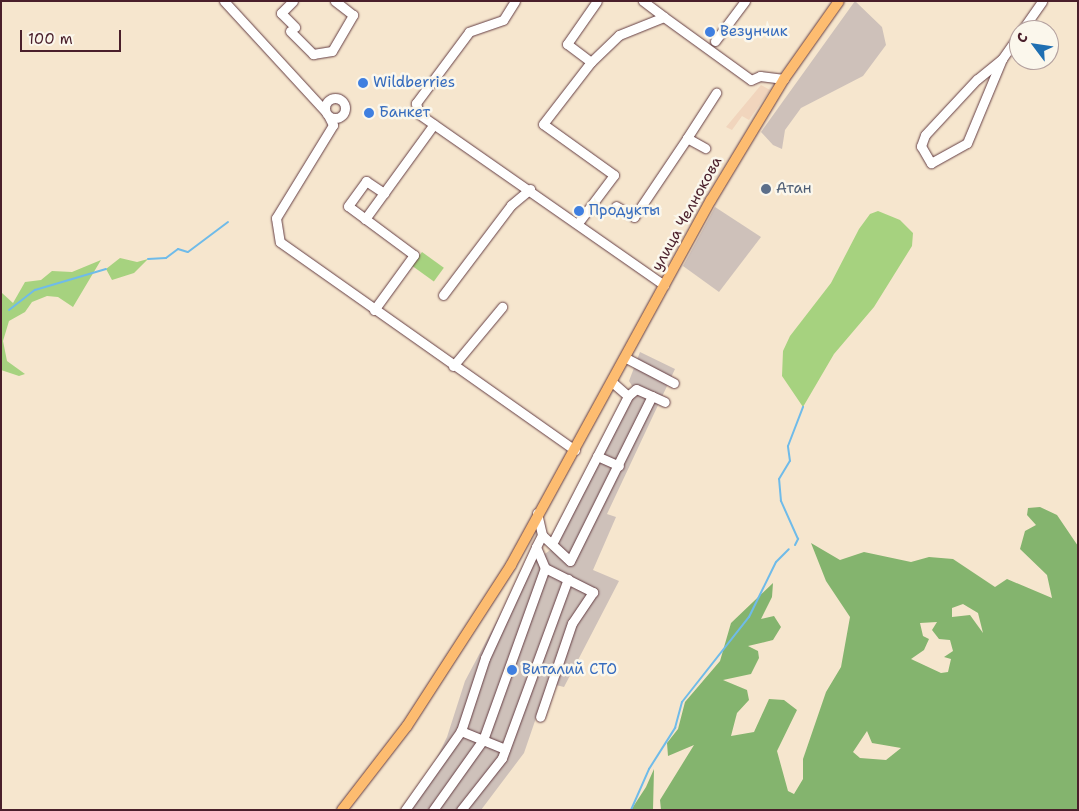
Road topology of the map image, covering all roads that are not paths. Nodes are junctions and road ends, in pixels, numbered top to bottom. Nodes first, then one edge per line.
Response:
1 (224, 1) edge
2 (293, 1) edge
3 (336, 1) edge
4 (515, 1) edge
5 (597, 1) edge
6 (643, 1) edge
7 (744, 1) edge
8 (839, 1) edge
9 (1042, 1) edge
10 (664, 17) junction
11 (1029, 20) edge
12 (715, 41) dead end
13 (1009, 49) edge
14 (1002, 59) junction
15 (591, 62) junction
16 (784, 79) junction
17 (716, 93) dead end
18 (434, 124) junction
19 (687, 138) junction
20 (705, 148) dead end
21 (530, 189) junction
22 (384, 193) junction
23 (616, 206) dead end
24 (365, 219) junction
25 (578, 223) junction
26 (664, 285) junction
27 (443, 295) dead end
28 (502, 307) dead end
29 (374, 310) junction
30 (626, 358) junction
31 (454, 366) junction
32 (612, 382) junction
33 (674, 383) dead end
34 (628, 396) junction
35 (652, 396) junction
36 (665, 402) dead end
37 (574, 450) junction
38 (597, 456) junction
39 (619, 466) junction
40 (538, 514) junction
41 (542, 535) junction
42 (553, 542) junction
43 (536, 547) junction
44 (545, 568) junction
45 (568, 579) junction
46 (540, 717) dead end
47 (461, 731) junction
48 (483, 740) junction
49 (505, 749) junction
50 (342, 810) edge
51 (405, 810) edge
52 (433, 810) edge
53 (462, 810) edge

1 - 29 street
2 - 3 street
4 - 18 street
5 - 15 street
6 - 10 street
7 - 12 street
8 - 16 main road, улица Челнокова
9 - 11 street
10 - 15 street
10 - 16 street
13 - 14 street
14 - 14 street
15 - 25 street
16 - 26 main road, улица Челнокова
17 - 19 street
18 - 21 street
18 - 22 street
19 - 20 street
19 - 23 street
21 - 25 street
21 - 27 street
22 - 24 street
22 - 24 street
24 - 29 street
25 - 26 street
26 - 30 main road, улица Челнокова
28 - 31 street
29 - 31 street
30 - 32 main road, улица Челнокова
30 - 33 street
31 - 37 street
32 - 34 street
32 - 37 main road, улица Челнокова
34 - 35 street
34 - 38 street
35 - 36 street
35 - 39 street
37 - 40 main road, улица Челнокова
38 - 39 street
38 - 42 street
39 - 42 street
40 - 41 street
40 - 50 main road, улица Челнокова
41 - 42 street
41 - 43 street
43 - 44 street
43 - 47 street
44 - 45 street
44 - 48 street
45 - 46 street
45 - 49 street
47 - 48 street
47 - 51 street
48 - 49 street
48 - 52 street
49 - 53 street

